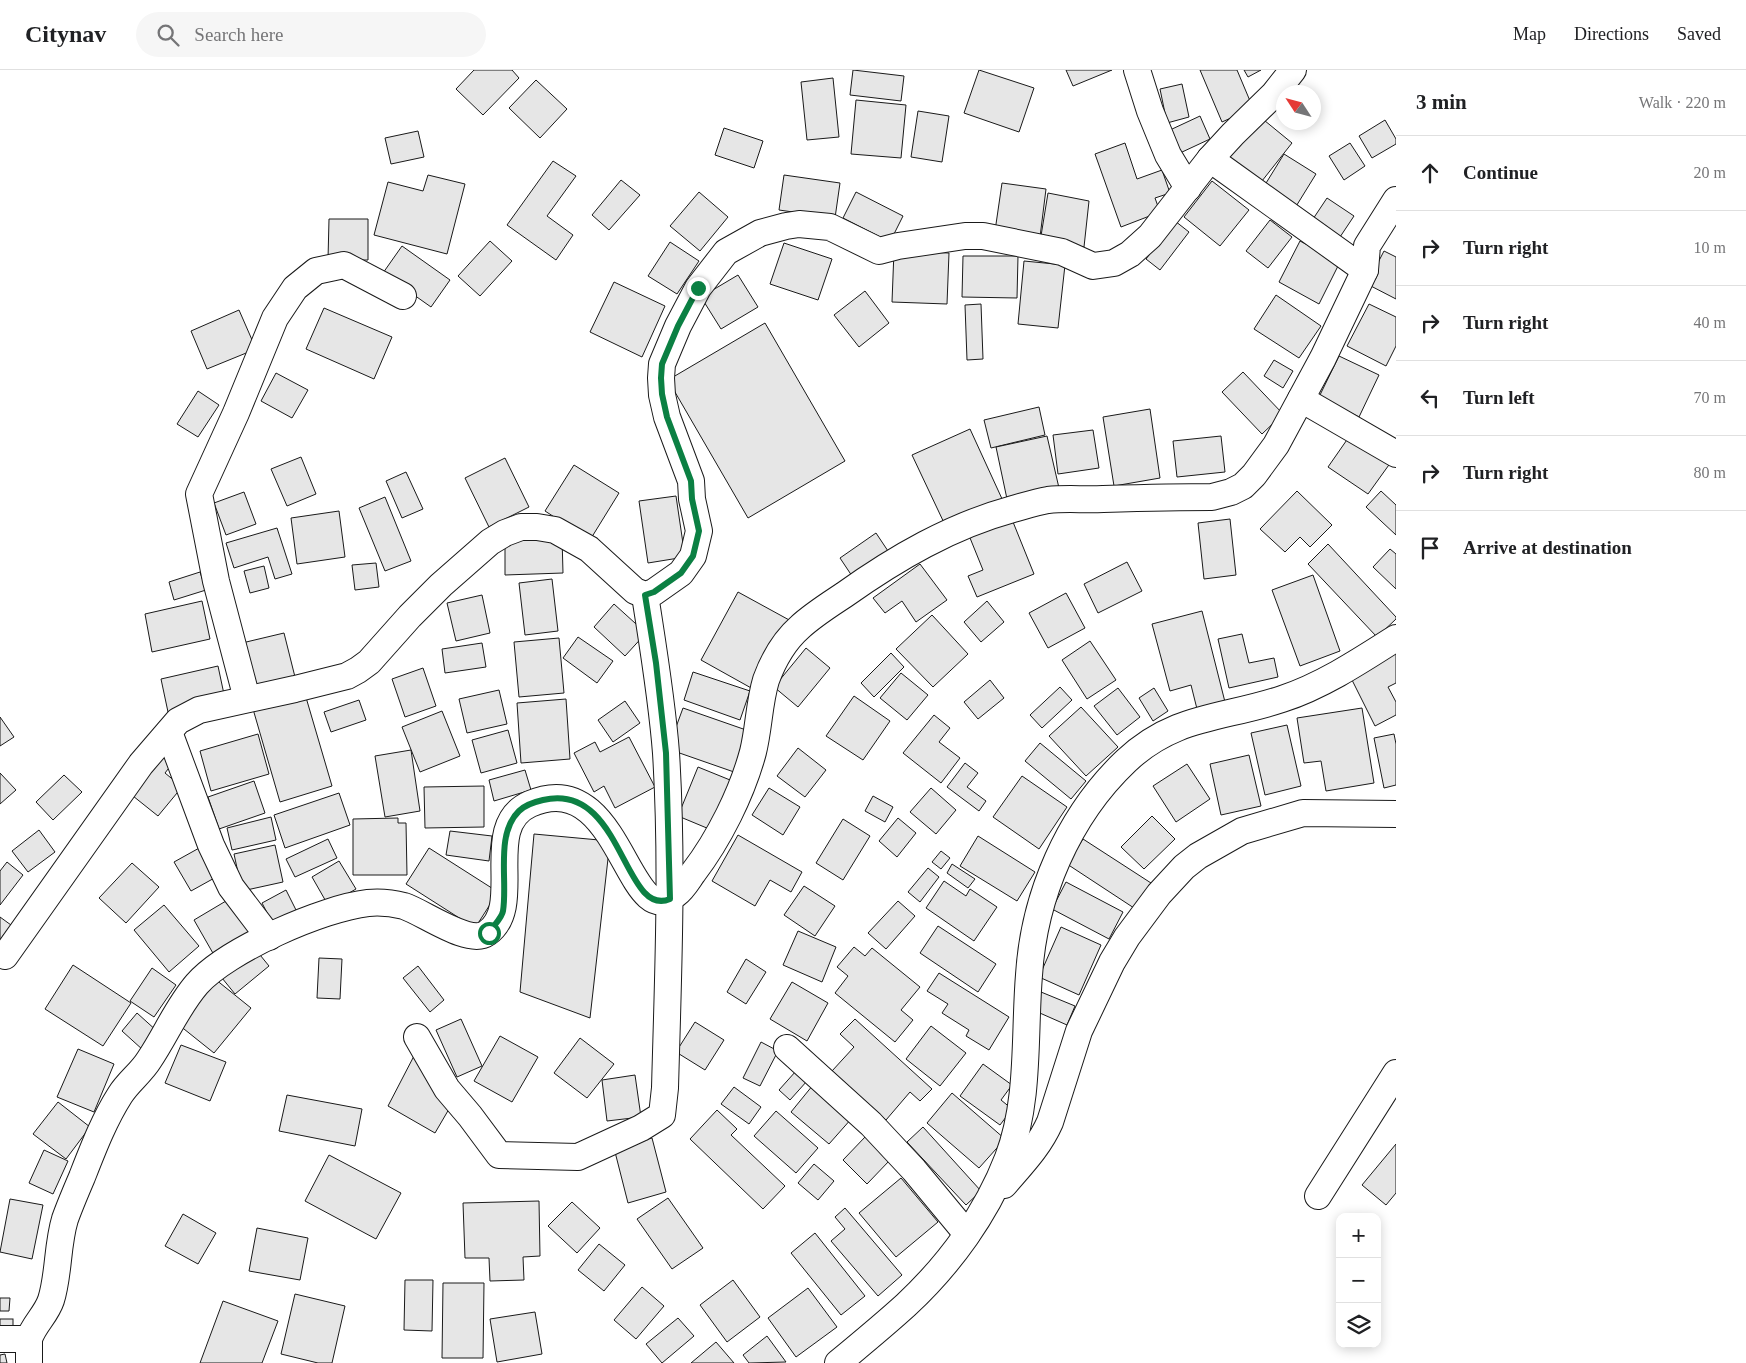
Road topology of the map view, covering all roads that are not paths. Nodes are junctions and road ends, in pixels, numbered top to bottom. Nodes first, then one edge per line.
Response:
1 (1137, 70) edge
2 (1293, 70) edge
3 (1210, 159) junction
4 (1188, 188) junction
5 (1396, 200) edge
6 (1364, 270) junction
7 (404, 296) dead end
8 (1301, 400) junction
9 (1396, 454) edge
10 (645, 595) junction
11 (1396, 638) edge
12 (247, 699) junction
13 (169, 732) junction
14 (1396, 814) edge
15 (670, 899) junction
16 (269, 937) junction
17 (5, 956) dead end
18 (417, 1037) dead end
19 (787, 1048) dead end
20 (1396, 1073) edge
21 (1318, 1196) dead end
22 (985, 1207) junction
23 (968, 1234) junction
24 (0, 1340) edge
25 (29, 1351) edge
26 (838, 1363) edge

1 - 4 street
2 - 3 street
3 - 4 street
3 - 6 street
4 - 10 street
5 - 6 street
6 - 8 street
7 - 12 street
8 - 9 street
8 - 15 street
10 - 12 street
10 - 15 street
11 - 22 street
12 - 13 street
13 - 16 street
13 - 17 street
14 - 22 street
15 - 16 street
15 - 18 street
16 - 25 street
19 - 23 street
20 - 21 street
22 - 23 street
23 - 26 street
24 - 25 street

